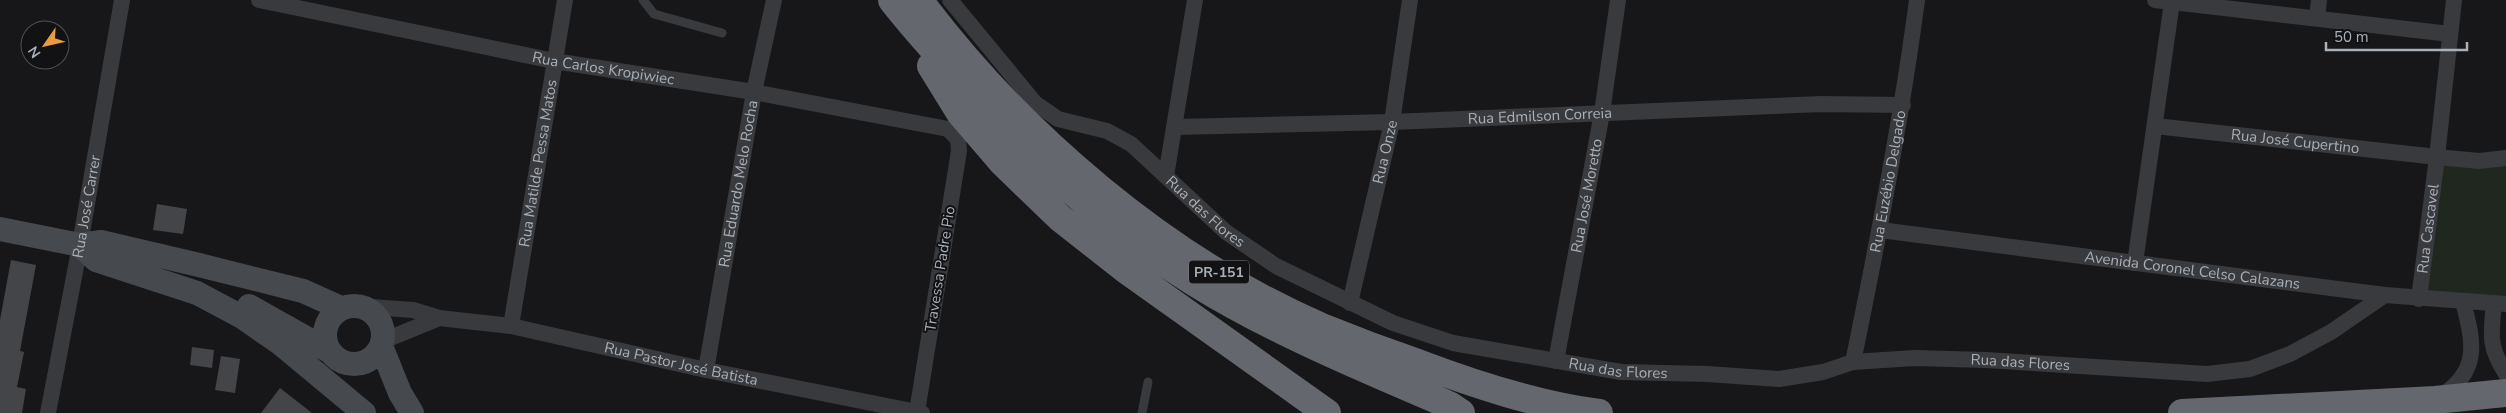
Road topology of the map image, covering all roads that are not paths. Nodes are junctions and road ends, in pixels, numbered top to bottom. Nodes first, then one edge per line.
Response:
1 (122, 0) edge
2 (259, 0) edge
3 (565, 0) edge
4 (643, 0) edge
5 (774, 0) edge
6 (950, 0) edge
7 (1196, 0) edge
8 (1410, 0) edge
9 (1618, 0) edge
10 (1917, 0) edge
11 (2155, 0) edge
12 (2319, 0) edge
13 (2454, 0) edge
14 (2182, 2) edge
15 (905, 5) edge
16 (2317, 18) junction
17 (722, 33) dead end
18 (2450, 34) junction
19 (554, 61) junction
20 (754, 92) junction
21 (1903, 105) junction
22 (1602, 113) junction
23 (1392, 122) junction
24 (2154, 126) junction
25 (1176, 127) junction
26 (948, 129) joint
27 (2437, 158) junction
28 (2506, 158) edge
29 (1166, 176) junction
30 (0, 229) edge
31 (1880, 230) junction
32 (80, 245) junction
33 (2135, 263) junction
34 (197, 293) junction
35 (2385, 295) junction
36 (2419, 299) junction
37 (2463, 302) junction
38 (1350, 303) junction
39 (2500, 303) edge
40 (349, 307) junction
41 (439, 318) junction
42 (511, 326) junction
43 (1321, 326) junction
44 (382, 343) junction
45 (336, 356) junction
46 (1556, 361) junction
47 (1853, 362) junction
48 (706, 370) junction
49 (2506, 374) edge
50 (327, 382) junction
51 (1148, 382) dead end
52 (2506, 394) edge
53 (2435, 400) junction
54 (919, 412) edge
55 (2506, 412) edge
56 (48, 413) edge
57 (364, 413) edge
58 (412, 413) edge
59 (1142, 413) edge
60 (1327, 413) edge
61 (1461, 413) edge
62 (1502, 413) edge
63 (1599, 413) edge
64 (2182, 413) edge
65 (2499, 413) edge

1 - 32 street, Rua José Carrer
2 - 19 street, Rua Carlos Kropiwiec
3 - 19 street, Rua Matilde Pessa Matos
4 - 17 lane
5 - 20 street, Rua Eduardo Melo Rocha
6 - 29 street, Rua das Flores
7 - 25 street
8 - 23 street, Rua Onze
9 - 22 street, Rua José Moretto
10 - 21 street, Rua Euzébio Delgado
11 - 14 street
12 - 16 street
13 - 18 street, Rua Cascavel
14 - 16 street
14 - 24 street
15 - 43 highway, PR-151
15 - 60 highway
15 - 61 highway, PR-151
16 - 18 street
18 - 27 street, Rua Cascavel
19 - 20 street, Rua Carlos Kropiwiec
19 - 42 street, Rua Matilde Pessa Matos
20 - 26 street, Rua Carlos Kropiwiec
20 - 48 street, Rua Eduardo Melo Rocha
21 - 22 street, Rua Edmilson Correia
21 - 31 street, Rua Euzébio Delgado
22 - 23 street, Rua Edmilson Correia
22 - 46 street, Rua José Moretto
23 - 25 street, Rua Edmilson Correia
23 - 38 street, Rua Onze
24 - 27 street, Rua José Cupertino
24 - 33 street
25 - 29 street
26 - 54 street, Travessa Padre Pio
27 - 28 street, Rua José Cupertino
27 - 36 street, Rua Cascavel
29 - 38 street, Rua das Flores
30 - 32 street
31 - 33 street, Avenida Coronel Celso Calazans
31 - 47 street, Rua Euzébio Delgado
32 - 34 street
32 - 40 street
32 - 56 street, Rua José Carrer
33 - 35 street, Avenida Coronel Celso Calazans
34 - 45 street
34 - 50 street
35 - 36 street, Avenida Coronel Celso Calazans
35 - 47 street, Rua das Flores
36 - 37 street, Avenida Coronel Celso Calazans
37 - 39 street, Avenida Coronel Celso Calazans
37 - 53 street
38 - 46 street, Rua das Flores
39 - 49 street
40 - 41 street, Rua Pastor José Batista
40 - 44 street
40 - 45 street
41 - 42 street, Rua Pastor José Batista
41 - 44 street, Rua Pastor José Batista
42 - 48 street, Rua Pastor José Batista
43 - 62 highway, PR-151
43 - 63 highway, PR-151
44 - 45 street
44 - 58 street
45 - 50 street
46 - 47 street, Rua das Flores
48 - 54 street, Rua Pastor José Batista
50 - 57 street
51 - 59 lane
52 - 53 highway
53 - 64 highway
55 - 65 highway

